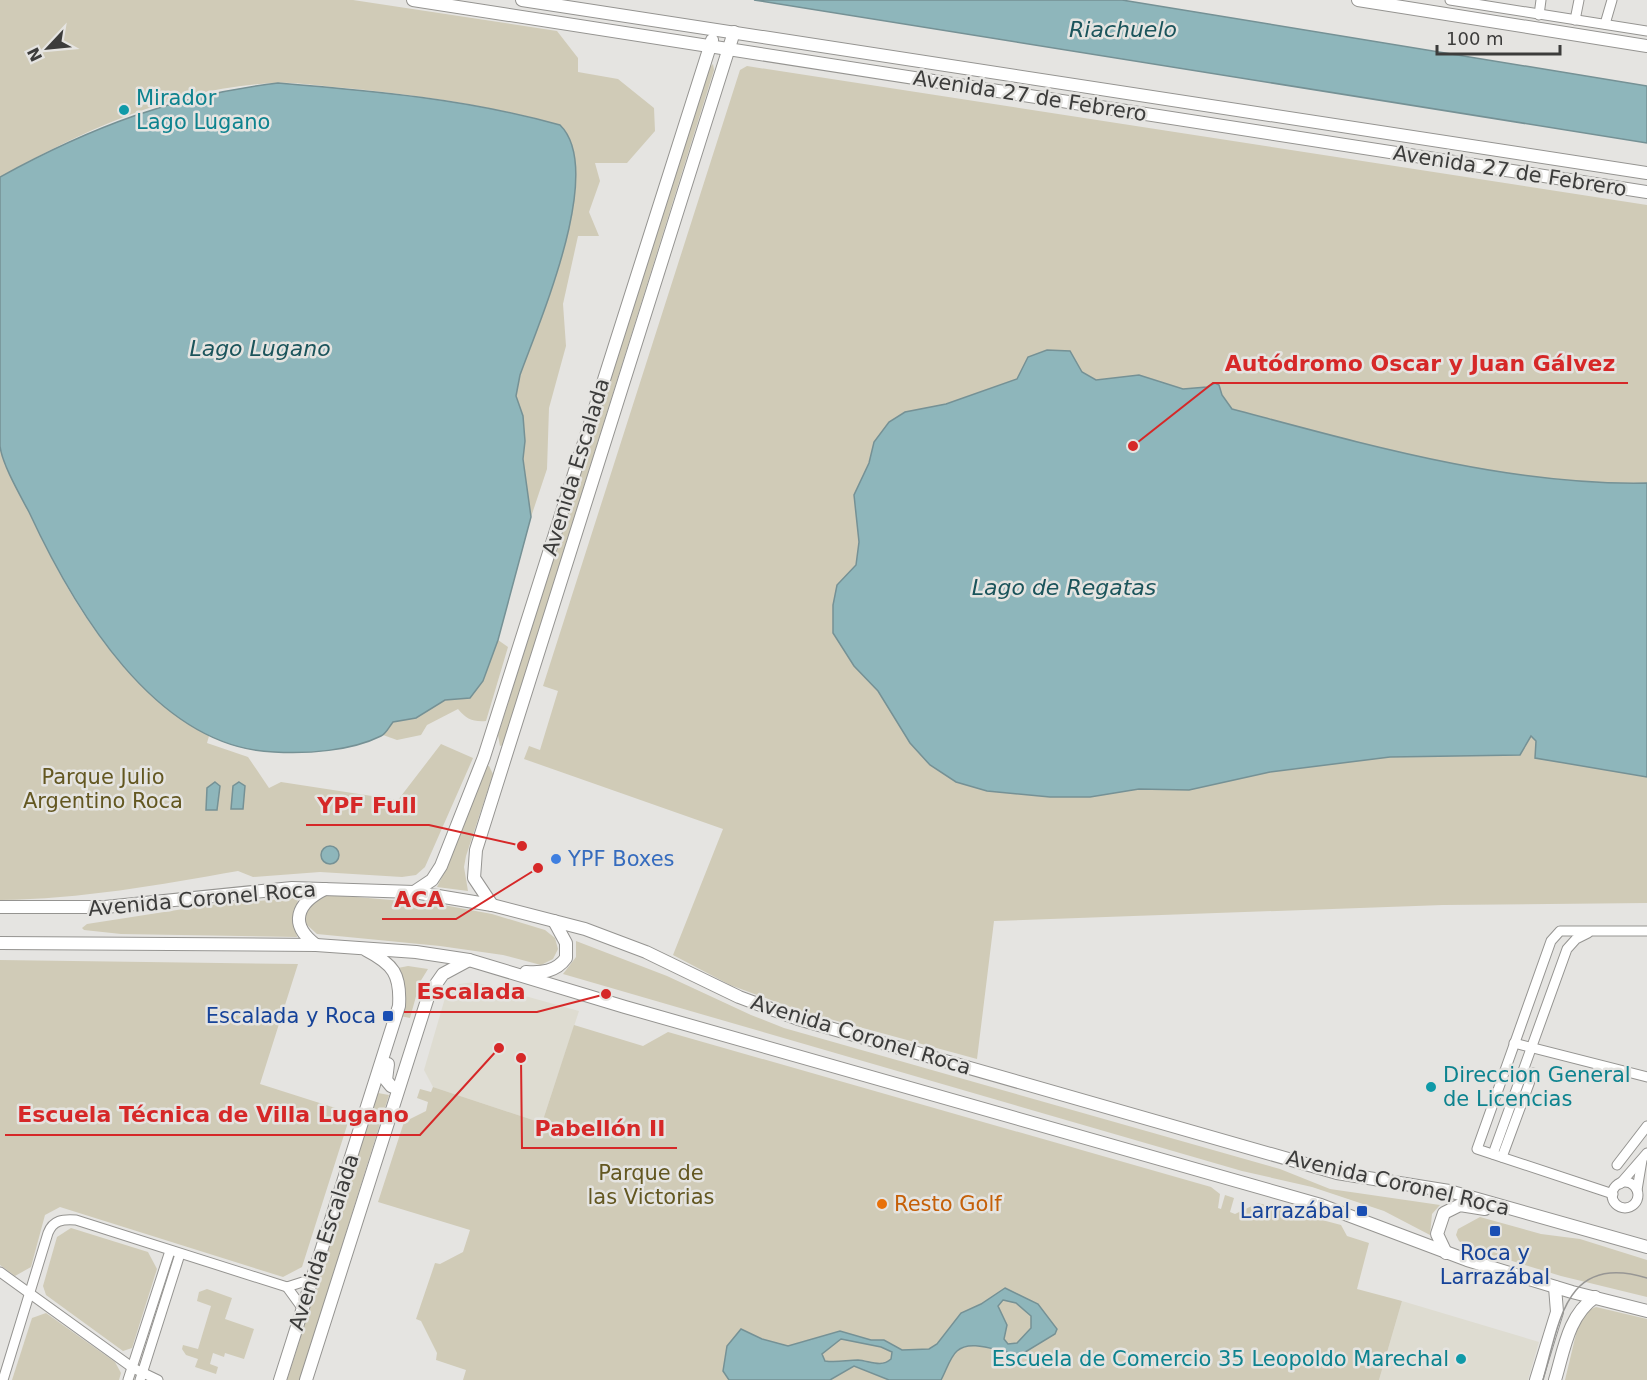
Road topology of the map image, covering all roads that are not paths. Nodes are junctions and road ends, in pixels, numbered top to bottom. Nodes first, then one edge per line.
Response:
1 (413, 0) edge
2 (522, 0) edge
3 (1360, 0) edge
4 (1450, 0) edge
5 (1541, 0) edge
6 (1579, 0) edge
7 (1612, 0) edge
8 (1539, 15) junction
9 (1575, 20) junction
10 (1605, 24) junction
11 (716, 29) junction
12 (1647, 31) edge
13 (734, 32) junction
14 (1647, 46) edge
15 (710, 47) junction
16 (728, 49) junction
17 (1647, 173) edge
18 (1647, 192) edge
19 (484, 757) junction
20 (502, 763) junction
21 (327, 889) junction
22 (414, 892) junction
23 (492, 905) junction
24 (0, 908) edge
25 (554, 921) junction
26 (1593, 931) junction
27 (1647, 931) edge
28 (0, 943) edge
29 (316, 945) junction
30 (362, 948) junction
31 (469, 960) junction
32 (508, 970) junction
33 (395, 1023) junction
34 (1514, 1043) junction
35 (1532, 1048) junction
36 (402, 1073) junction
37 (1533, 1073) dead end
38 (1647, 1077) edge
39 (398, 1089) junction
40 (1647, 1126) edge
41 (1645, 1155) edge
42 (1498, 1156) junction
43 (1617, 1165) dead end
44 (1620, 1184) junction
45 (1637, 1190) junction
46 (1612, 1194) junction
47 (1509, 1208) junction
48 (1647, 1247) edge
49 (170, 1251) junction
50 (1446, 1253) junction
51 (180, 1254) junction
52 (0, 1272) edge
53 (312, 1279) junction
54 (287, 1287) junction
55 (1555, 1287) junction
56 (31, 1294) junction
57 (1595, 1297) junction
58 (303, 1309) junction
59 (1647, 1311) edge
60 (133, 1368) junction
61 (141, 1377) edge
62 (3, 1380) edge
63 (129, 1380) edge
64 (158, 1380) edge
65 (280, 1380) edge
66 (306, 1380) edge
67 (1536, 1380) edge
68 (1555, 1380) edge

1 - 15 main road, Avenida 27 de Febrero
2 - 11 main road, Avenida 27 de Febrero
3 - 14 main road
4 - 8 street
5 - 8 street
6 - 9 street
7 - 10 street
8 - 9 street
9 - 10 street
10 - 12 street
11 - 13 main road, Avenida 27 de Febrero
11 - 15 main road, Avenida Escalada
13 - 16 main road, Avenida Escalada
13 - 17 main road, Avenida 27 de Febrero
15 - 16 main road, Avenida 27 de Febrero
15 - 19 main road, Avenida Escalada
16 - 18 main road, Avenida 27 de Febrero
16 - 20 main road, Avenida Escalada
19 - 20 main road
19 - 22 main road, Avenida Escalada
20 - 23 main road, Avenida Escalada
21 - 22 main road, Avenida Coronel Roca
21 - 24 main road, Avenida Coronel Roca
21 - 29 main road
22 - 23 main road, Avenida Coronel Roca
23 - 25 main road, Avenida Coronel Roca
25 - 32 main road
25 - 47 main road, Avenida Coronel Roca
26 - 27 street
26 - 34 street
26 - 35 street
28 - 29 main road, Avenida Coronel Roca
29 - 30 main road, Avenida Coronel Roca
30 - 31 main road, Avenida Coronel Roca
30 - 33 main road, Avenida Escalada
31 - 32 main road, Avenida Coronel Roca
31 - 36 main road, Avenida Escalada
32 - 50 main road, Avenida Coronel Roca
33 - 36 main road
33 - 39 main road
33 - 53 main road, Avenida Escalada
34 - 35 street
34 - 42 street
35 - 38 street
35 - 42 street
36 - 39 main road, Avenida Escalada
37 - 42 street
39 - 66 main road, Avenida Escalada
40 - 43 street
41 - 44 street
41 - 45 street
42 - 46 street
44 - 45 street
44 - 46 street
45 - 46 street
47 - 48 main road, Avenida Coronel Roca
47 - 50 main road
49 - 51 street
49 - 56 street
49 - 60 street
50 - 55 main road, Avenida Coronel Roca
51 - 54 street
51 - 61 street
52 - 56 street
53 - 54 street
53 - 58 main road, Avenida Escalada
54 - 58 street
55 - 57 main road, Avenida Coronel Roca
55 - 67 main road
56 - 60 street
56 - 62 street
57 - 59 main road, Avenida Coronel Roca
57 - 68 main road
58 - 65 main road, Avenida Escalada
60 - 61 street
60 - 63 street
61 - 64 street

